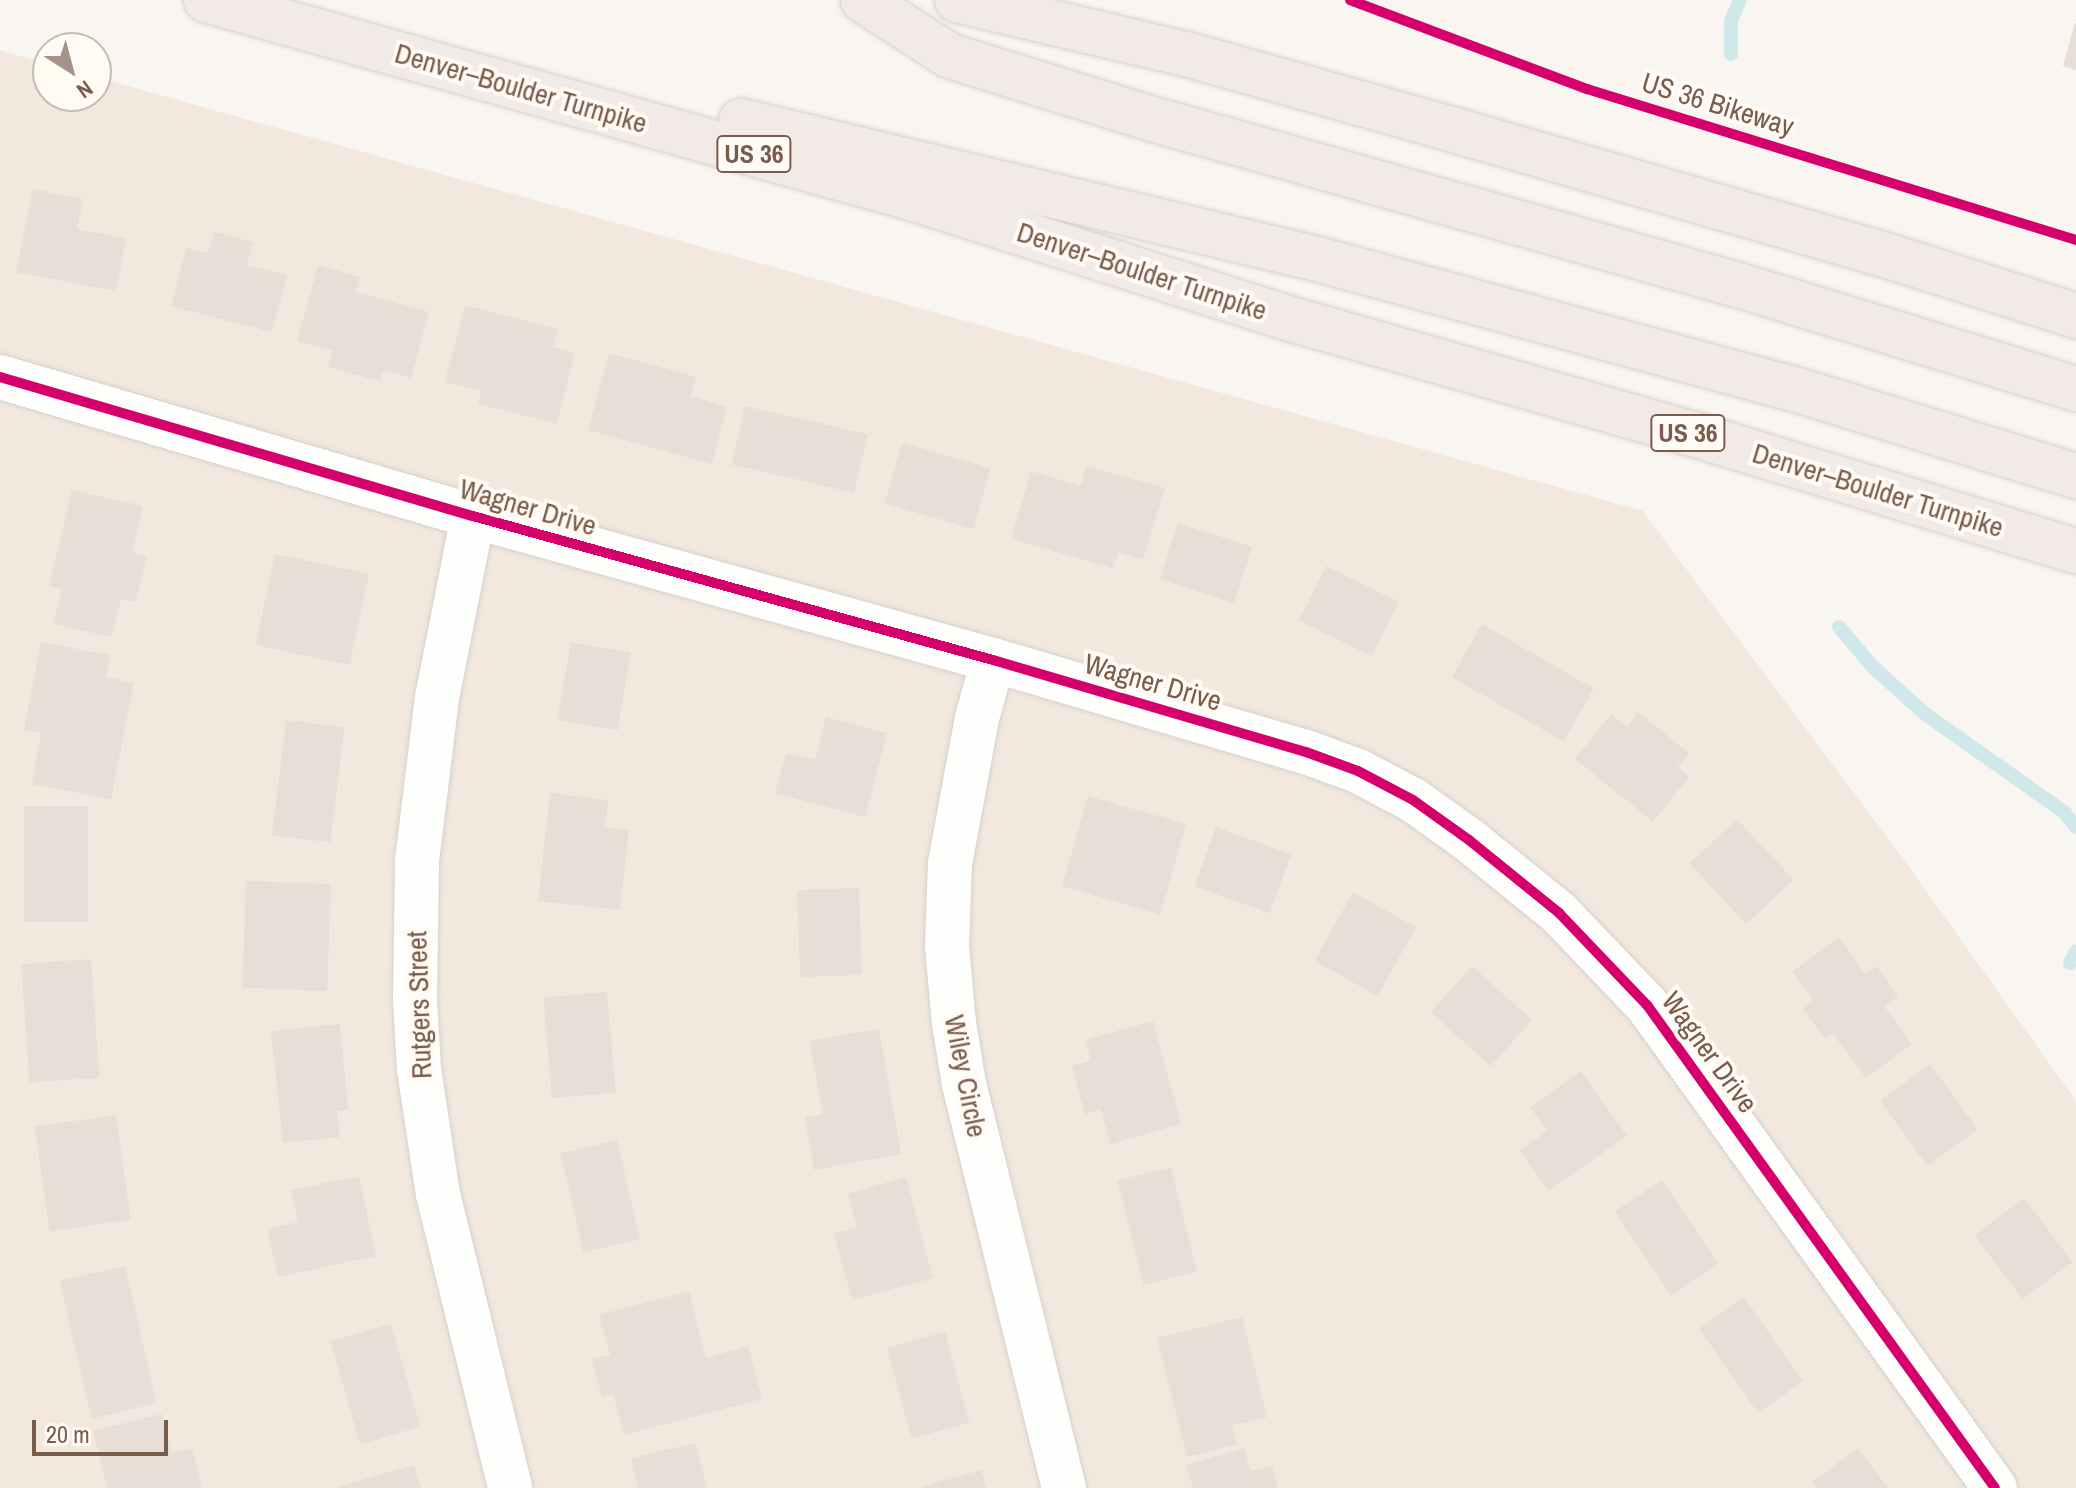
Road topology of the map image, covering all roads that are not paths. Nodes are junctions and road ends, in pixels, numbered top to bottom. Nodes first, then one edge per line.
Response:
1 (206, 0) edge
2 (231, 0) edge
3 (863, 0) edge
4 (957, 0) edge
5 (2076, 316) edge
6 (0, 377) edge
7 (2076, 389) edge
8 (2076, 476) edge
9 (473, 516) junction
10 (2076, 551) edge
11 (993, 660) junction
12 (510, 1488) edge
13 (1064, 1488) edge
14 (1995, 1488) edge

1 - 10 highway, Denver–Boulder Turnpike / US 36
2 - 8 highway
3 - 7 highway
4 - 5 highway
6 - 9 street, Wagner Drive
9 - 11 street, Wagner Drive
9 - 12 street, Rutgers Street
11 - 13 street, Wiley Circle
11 - 14 street, Wagner Drive

